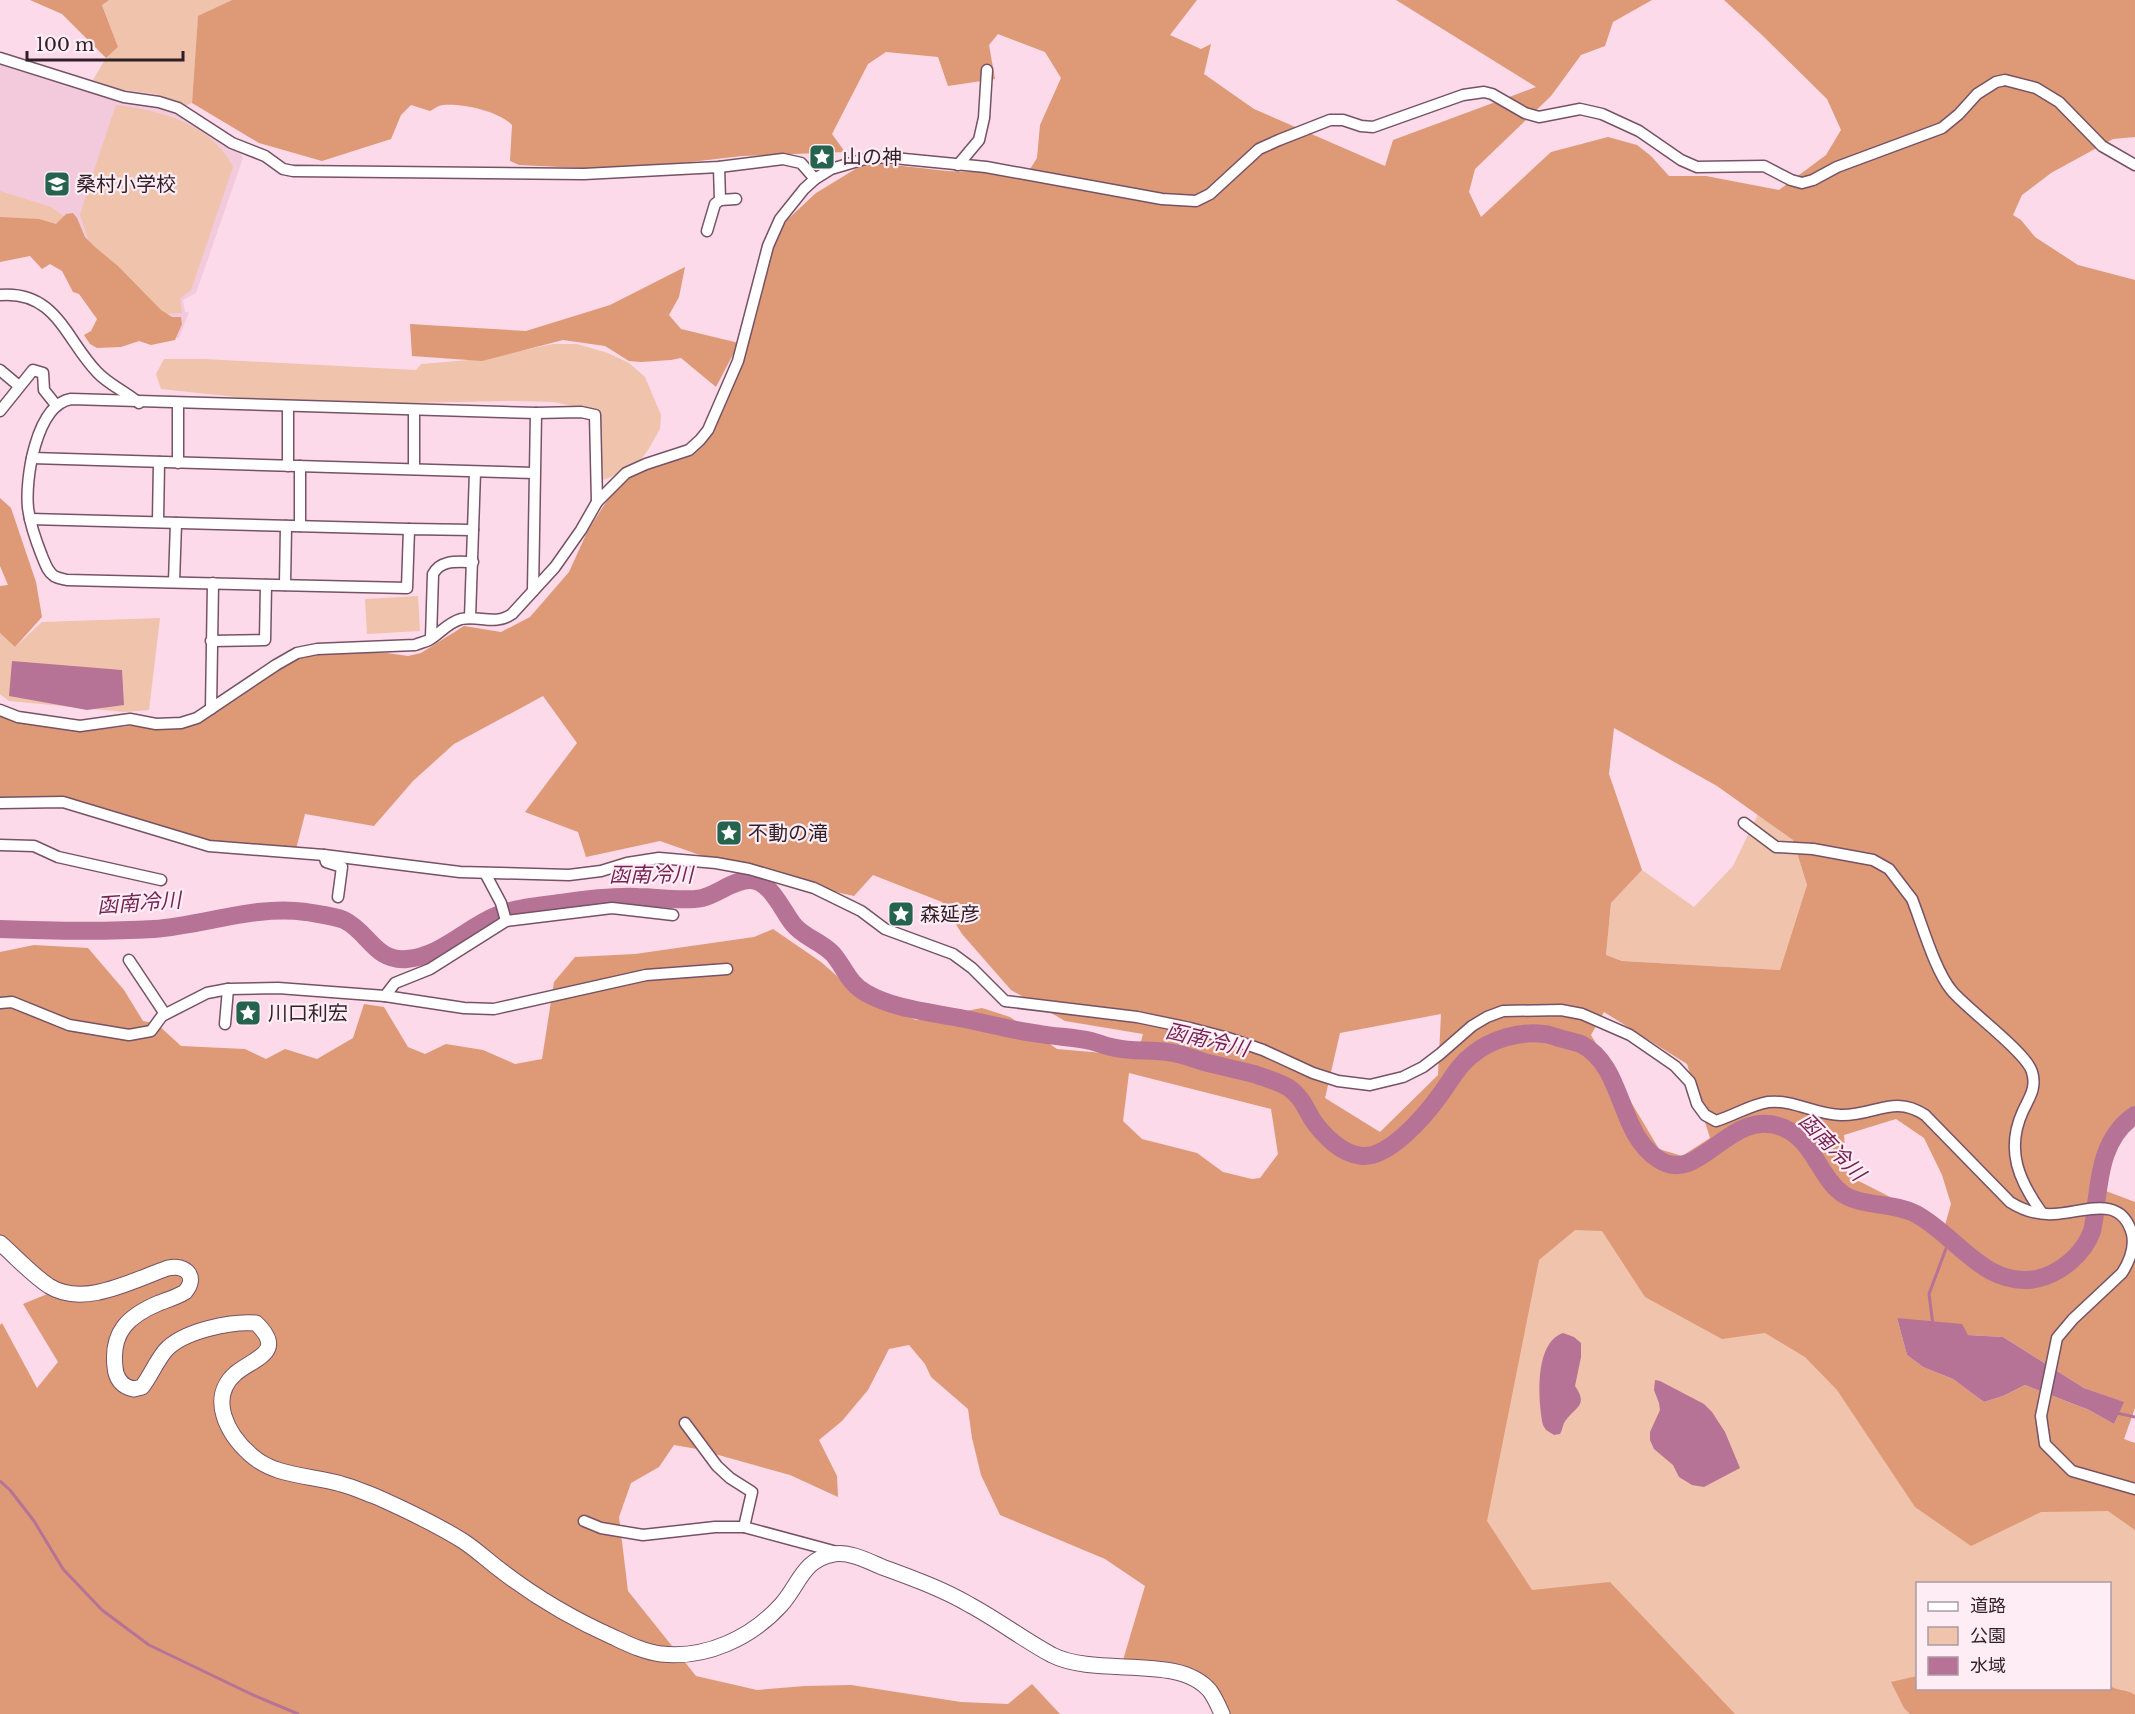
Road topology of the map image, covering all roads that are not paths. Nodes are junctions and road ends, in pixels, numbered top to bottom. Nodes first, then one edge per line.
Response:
1 (0, 58) edge
2 (987, 70) dead end
3 (958, 165) junction
4 (2135, 165) edge
5 (719, 166) junction
6 (815, 179) junction
7 (736, 199) dead end
8 (720, 200) junction
9 (707, 231) dead end
10 (0, 295) edge
11 (0, 370) edge
12 (19, 386) junction
13 (139, 403) junction
14 (178, 404) junction
15 (56, 405) junction
16 (288, 406) junction
17 (414, 410) junction
18 (0, 411) edge
19 (536, 413) junction
20 (32, 458) junction
21 (159, 462) junction
22 (178, 463) junction
23 (288, 466) junction
24 (300, 466) junction
25 (414, 469) junction
26 (475, 472) junction
27 (534, 472) junction
28 (597, 502) junction
29 (30, 519) junction
30 (158, 522) junction
31 (176, 523) junction
32 (286, 526) junction
33 (300, 526) junction
34 (409, 529) junction
35 (473, 530) junction
36 (472, 562) junction
37 (174, 582) junction
38 (213, 583) junction
39 (266, 585) junction
40 (285, 585) junction
41 (534, 591) junction
42 (470, 618) junction
43 (431, 638) junction
44 (211, 641) junction
45 (211, 709) junction
46 (0, 710) edge
47 (0, 803) edge
48 (1744, 823) dead end
49 (0, 844) edge
50 (324, 855) junction
51 (485, 873) junction
52 (161, 880) dead end
53 (338, 897) dead end
54 (673, 915) dead end
55 (506, 921) junction
56 (129, 960) dead end
57 (727, 969) dead end
58 (228, 989) junction
59 (385, 996) junction
60 (0, 1003) edge
61 (165, 1014) junction
62 (225, 1024) dead end
63 (2042, 1213) junction
64 (2134, 1238) edge
65 (0, 1243) edge
66 (685, 1423) dead end
67 (2135, 1489) edge
68 (584, 1521) dead end
69 (744, 1527) junction
70 (840, 1553) junction
71 (1222, 1714) edge

1 - 5 street
2 - 3 street
3 - 4 street
3 - 6 street
5 - 6 street
5 - 8 street
6 - 28 street
7 - 8 street
8 - 9 street
10 - 13 street
11 - 12 street
12 - 15 street
12 - 18 street
13 - 14 street
13 - 15 street
14 - 16 street
14 - 22 street
15 - 20 street
16 - 17 street
16 - 23 street
17 - 19 street
17 - 25 street
19 - 27 street
19 - 28 street
20 - 21 street
20 - 29 street
21 - 22 street
21 - 30 street
22 - 23 street
23 - 24 street
24 - 25 street
24 - 33 street
25 - 26 street
26 - 27 street
26 - 35 street
27 - 41 street
28 - 41 street
29 - 30 street
29 - 37 street
30 - 31 street
31 - 32 street
31 - 37 street
32 - 33 street
32 - 40 street
33 - 34 street
34 - 35 street
34 - 40 street
35 - 36 street
36 - 42 street
36 - 43 street
37 - 38 street
38 - 39 street
38 - 44 street
39 - 40 street
39 - 44 street
41 - 42 street
42 - 43 street
43 - 45 street
44 - 45 street
45 - 46 street
47 - 50 street
48 - 63 street
49 - 52 street
50 - 51 street
50 - 53 street
51 - 55 street
51 - 63 street
54 - 55 street
55 - 59 street
56 - 61 street
57 - 59 street
58 - 59 street
58 - 61 street
58 - 62 street
60 - 61 street
63 - 64 street
64 - 67 street
65 - 70 street
66 - 69 street
68 - 69 street
69 - 70 street
70 - 71 street

